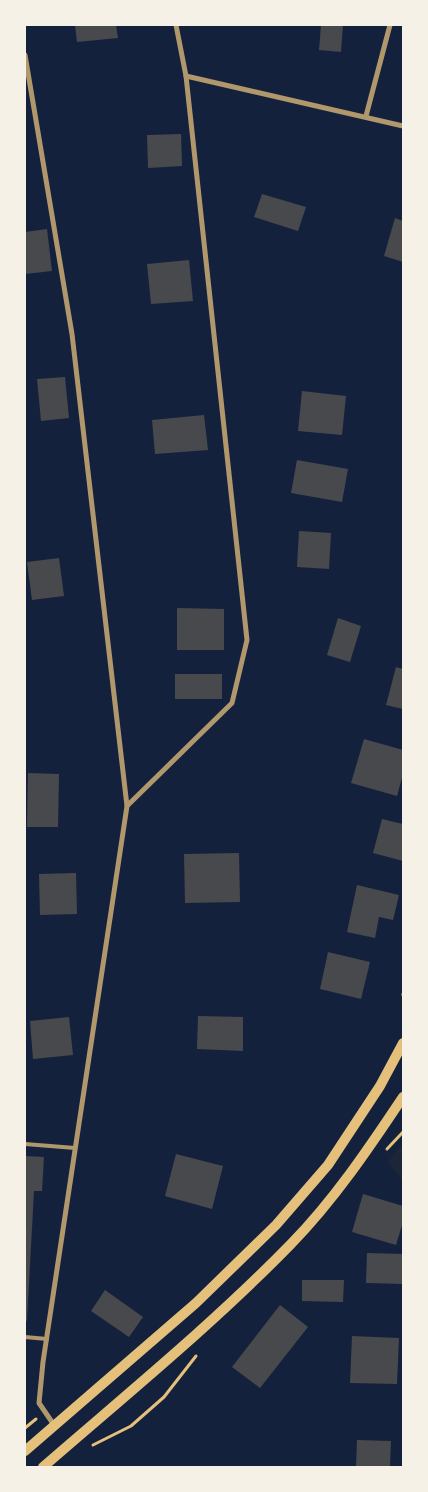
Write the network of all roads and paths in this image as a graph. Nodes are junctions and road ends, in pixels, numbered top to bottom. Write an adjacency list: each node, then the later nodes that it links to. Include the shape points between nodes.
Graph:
1 (176, 25): 4 (street)
2 (390, 25): 5 (street)
3 (25, 55): 7 (street, via 72,334)
4 (186, 76): 5 (street); 7 (street, via 247,640 232,703)
5 (366, 116): 6 (street)
6 (403, 126)
7 (127, 806): 11 (street)
8 (403, 1043): 14 (main road, via 380,1086 328,1165 276,1225 196,1303)
9 (403, 1097): 16 (main road, via 346,1178 292,1243 214,1320)
10 (25, 1144): 11 (lane)
11 (75, 1148): 13 (street)
12 (25, 1336): 13 (lane)
13 (47, 1339): 14 (street, via 40,1402)
14 (55, 1426): 15 (main road)
15 (25, 1451)
16 (43, 1467)

